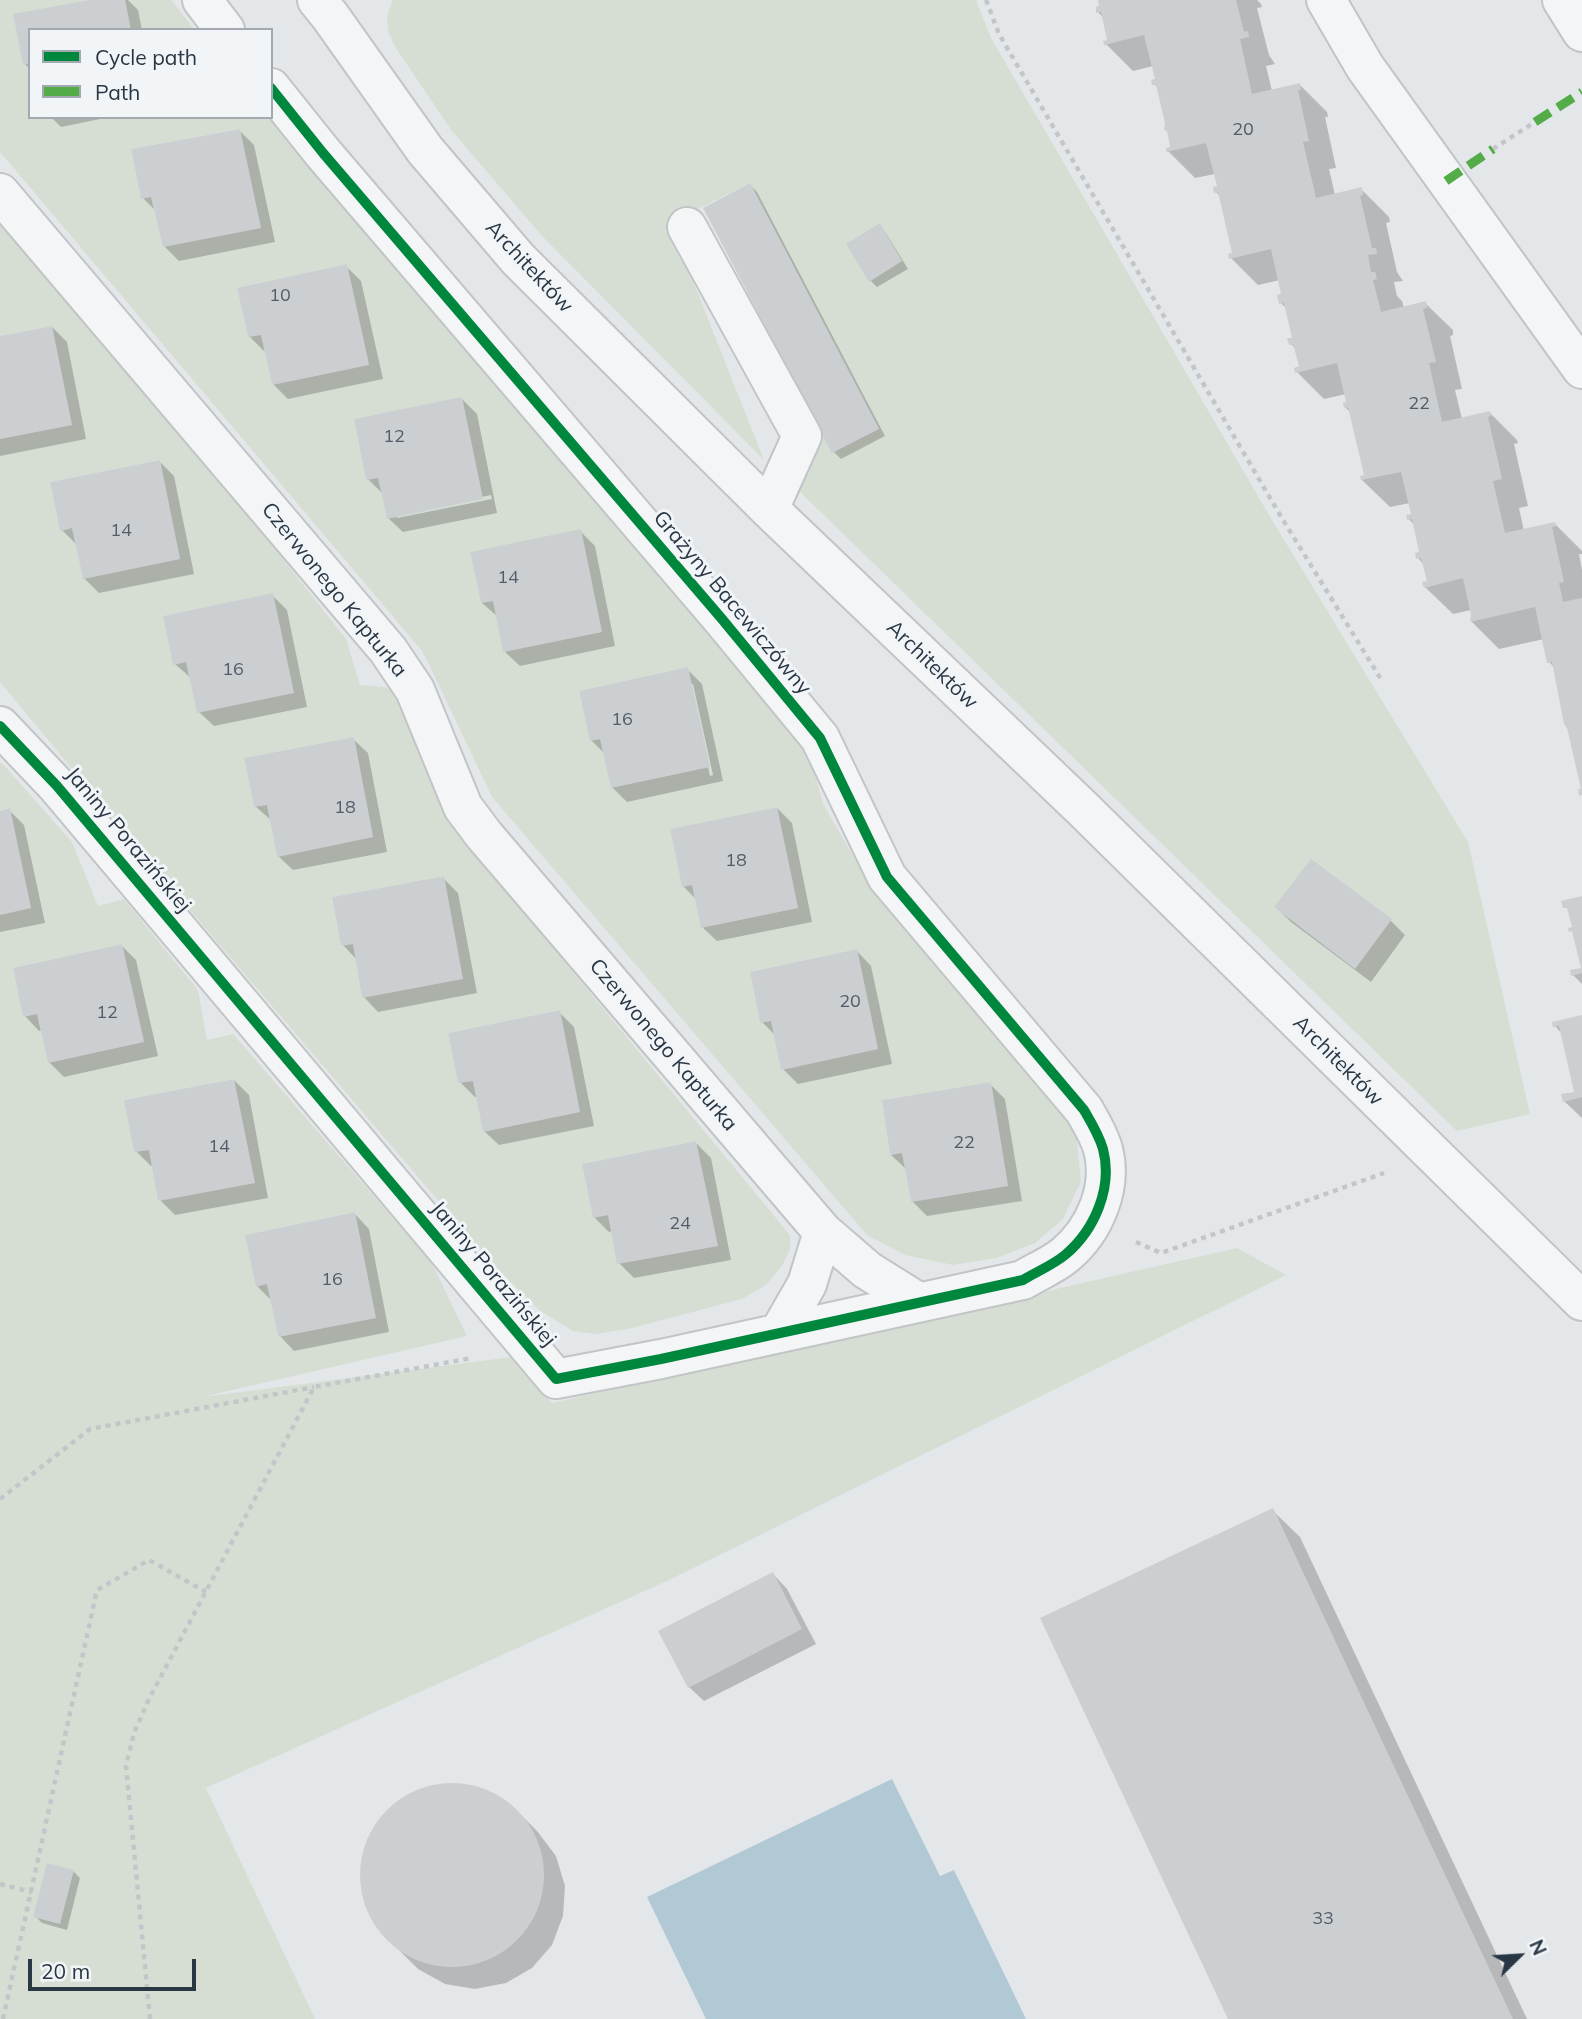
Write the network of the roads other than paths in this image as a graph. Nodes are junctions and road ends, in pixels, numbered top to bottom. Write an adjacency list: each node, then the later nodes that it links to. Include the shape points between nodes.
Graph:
1 (202, 0): 5 (street)
2 (1326, 0): 10 (street, via 1365,67)
3 (1562, 0): 6 (street)
4 (331, 5): 11 (street, Architektów, via 425,150 518,259)
5 (223, 28)
6 (1582, 33)
7 (273, 90): 13 (street, Grażyny Bacewiczówny, via 820,738 887,877 1084,1110 1103,1150)
8 (0, 193): 14 (street, Czerwonego Kapturka, via 388,650 415,691 463,807)
9 (687, 227): 11 (street, via 802,436)
10 (1582, 369)
11 (769, 509): 15 (street, Architektów, via 1082,808)
12 (0, 726): 17 (street, Janiny Porazińskiej, via 57,786 556,1379)
13 (1106, 1177): 16 (street, Janiny Porazińskiej, via 1093,1220 1063,1256 1023,1280)
14 (823, 1233): 16 (street, Czerwonego Kapturka, via 867,1270); 17 (street, via 807,1284)
15 (1582, 1301)
16 (919, 1302): 17 (street, Janiny Porazińskiej)
17 (779, 1333)

